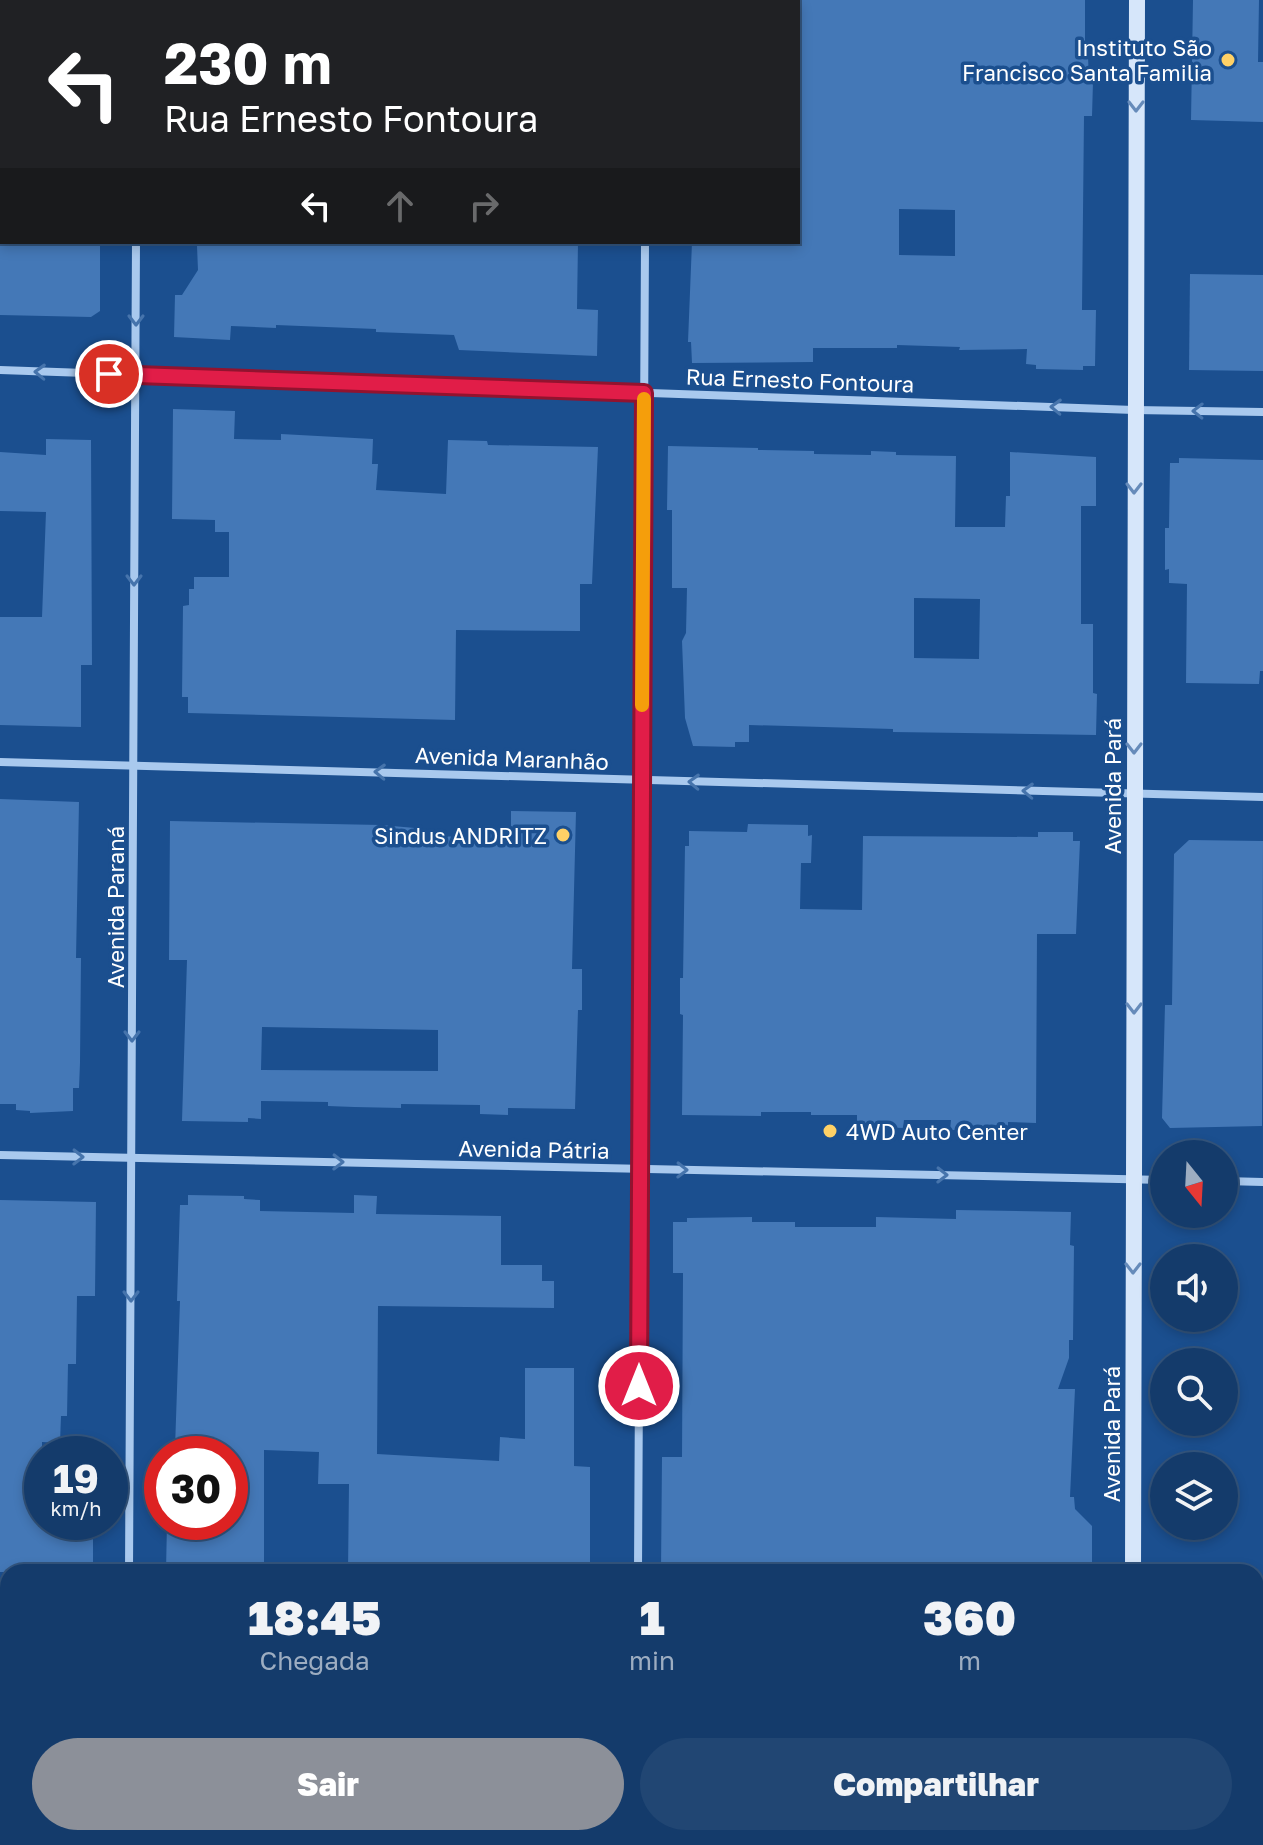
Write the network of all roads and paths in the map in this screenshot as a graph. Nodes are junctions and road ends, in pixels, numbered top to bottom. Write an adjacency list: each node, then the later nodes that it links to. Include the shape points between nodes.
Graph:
1 (1137, 0): 7 (street, Avenida Pará, one-way to 7)
2 (136, 244): 5 (street, Avenida Paraná, one-way to 5)
3 (645, 244): 6 (street)
4 (0, 370): 5 (street, Rua Ernesto Fontoura, one-way to 4)
5 (136, 375): 6 (street, Rua Ernesto Fontoura); 10 (street, Avenida Paraná, one-way to 10)
6 (644, 393): 7 (street, Rua Ernesto Fontoura, one-way to 6); 11 (street)
7 (1134, 410): 8 (street, Rua Ernesto Fontoura, one-way to 7); 12 (street, Avenida Pará, one-way to 12)
8 (1263, 412)
9 (0, 762): 10 (street, Avenida Maranhão)
10 (133, 764): 11 (street, Avenida Maranhão, one-way to 10); 15 (street, Avenida Paraná, one-way to 15)
11 (642, 780): 12 (street, Avenida Maranhão, one-way to 11); 16 (street)
12 (1134, 794): 13 (street, Avenida Maranhão); 17 (street, Avenida Pará, one-way to 17)
13 (1263, 797)
14 (0, 1155): 15 (street, Avenida Pátria, one-way to 15)
15 (131, 1158): 16 (street, Avenida Pátria, one-way to 16); 21 (street, Avenida Paraná, one-way to 21)
16 (640, 1169): 17 (street, Avenida Pátria, one-way to 17); 22 (street)
17 (1134, 1179): 18 (street, Avenida Pátria); 23 (street, Avenida Pará, one-way to 23)
18 (1150, 1180)
19 (1238, 1181): 20 (street)
20 (1263, 1182)
21 (129, 1564)
22 (638, 1564)
23 (1133, 1564)

